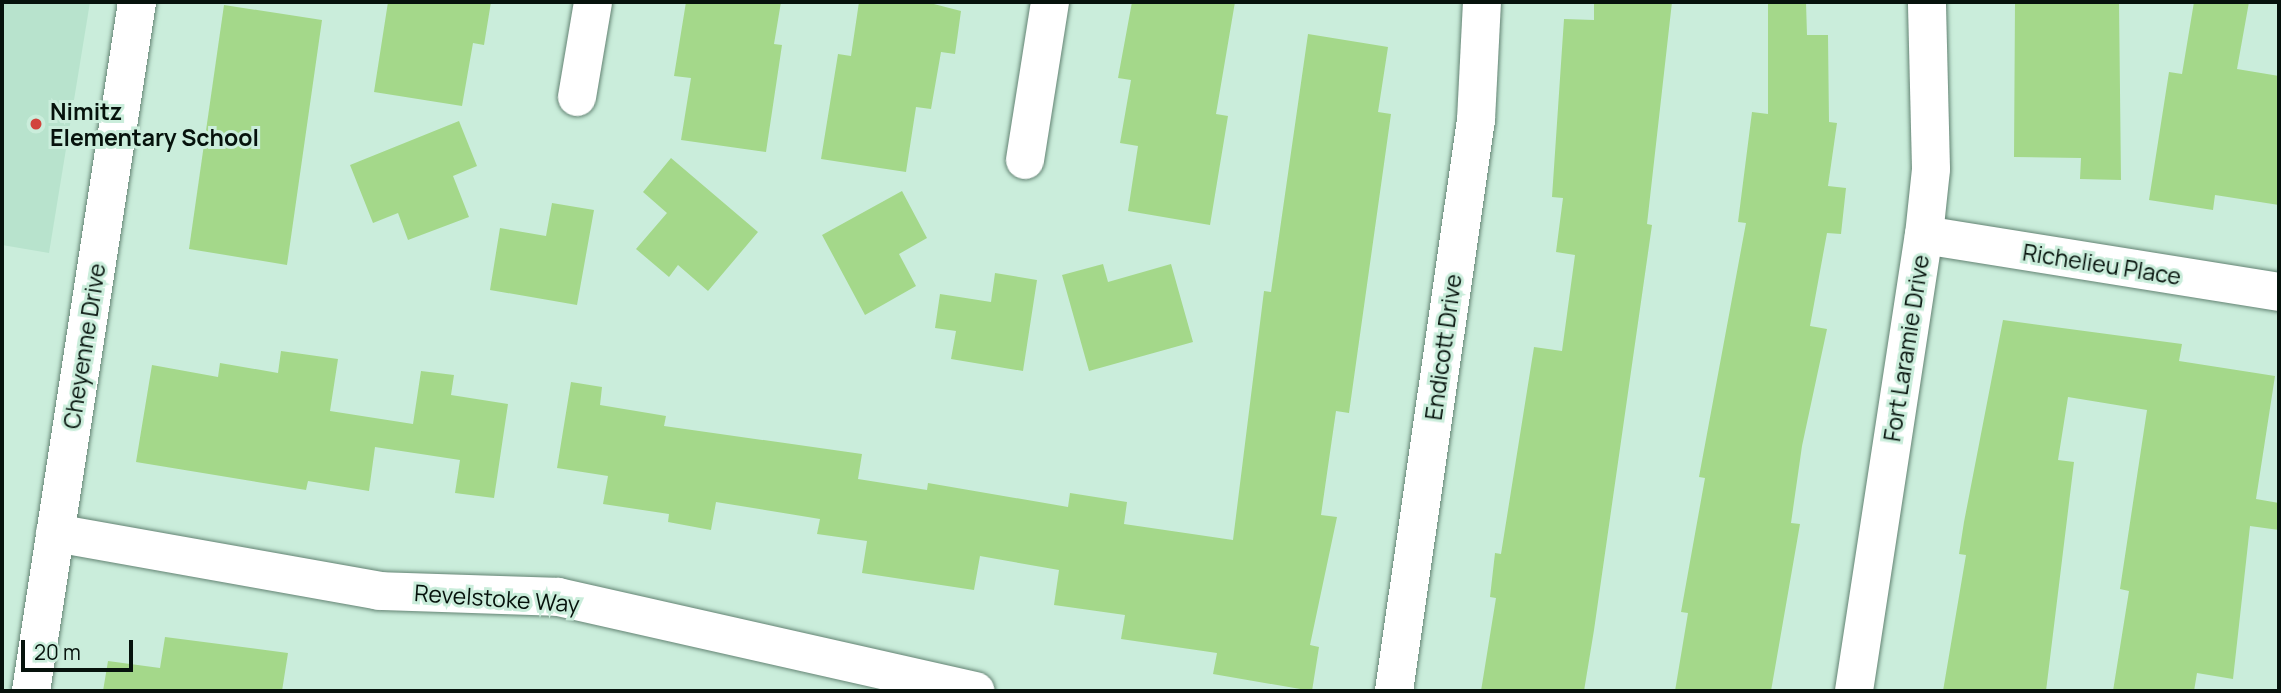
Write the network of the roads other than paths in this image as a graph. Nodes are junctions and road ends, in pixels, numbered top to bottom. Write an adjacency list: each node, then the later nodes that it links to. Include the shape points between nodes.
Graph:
1 (137, 2): 10 (street, Cheyenne Drive)
2 (593, 2): 6 (street)
3 (1050, 2): 7 (street)
4 (1482, 2): 13 (street, Endicott Drive, via 1476,120)
5 (1927, 2): 8 (street, Fort Laramie Drive, via 1931,169)
6 (577, 97)
7 (1024, 160)
8 (1924, 235): 9 (street, Richelieu Place); 14 (street, Fort Laramie Drive)
9 (2279, 292)
10 (55, 533): 11 (street, Cheyenne Drive); 12 (street, Revelstoke Way, via 379,591 558,597)
11 (30, 691)
12 (976, 691)
13 (1394, 691)
14 (1854, 691)

